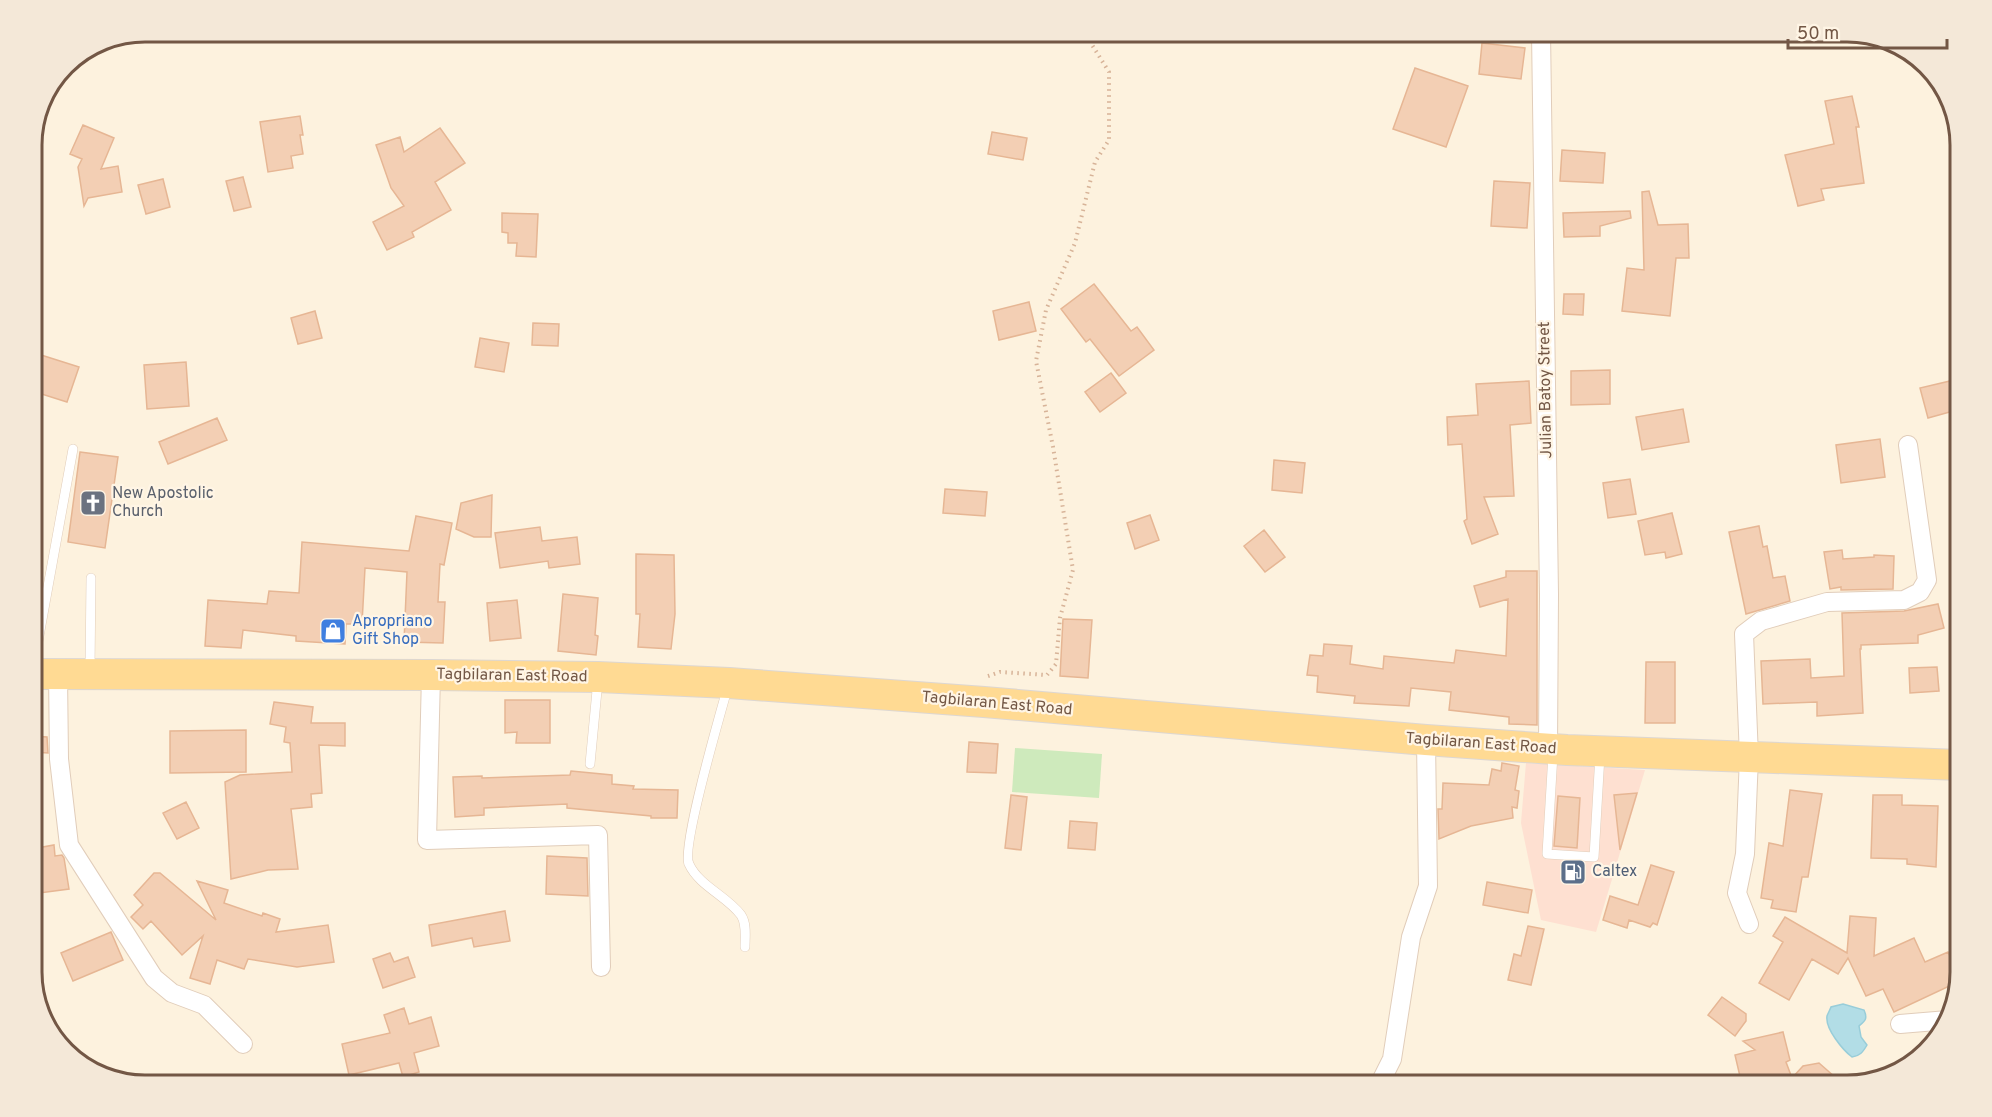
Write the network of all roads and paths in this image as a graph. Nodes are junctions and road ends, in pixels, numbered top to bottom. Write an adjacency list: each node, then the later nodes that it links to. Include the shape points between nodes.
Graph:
1 (1090, 42): 11 (path, via 1109,72 1108,140 1095,162 1075,243 1046,310 1036,361 1073,570 1060,618 1056,664 1047,675 1000,672 985,677)
2 (1541, 42): 13 (street, Julian Batoy Street)
3 (1908, 445): 15 (street, via 1927,580 1920,592 1904,600 1827,602 1761,621 1744,634)
4 (72, 449): 6 (lane)
5 (91, 578): 7 (lane)
6 (45, 674): 7 (main road, Tagbilaran East Road); 23 (street, via 69,845 154,978 172,993 204,1005)
7 (90, 675): 8 (main road, Tagbilaran East Road)
8 (431, 675): 9 (main road, Tagbilaran East Road); 20 (street, via 427,840 598,835)
9 (598, 677): 10 (main road, Tagbilaran East Road); 16 (lane)
10 (729, 684): 11 (main road, Tagbilaran East Road); 19 (lane, via 696,806 688,862 741,916)
11 (984, 702): 12 (main road, Tagbilaran East Road)
12 (1426, 740): 13 (main road, Tagbilaran East Road); 24 (street, via 1428,886 1411,937 1392,1059)
13 (1551, 748): 14 (main road, Tagbilaran East Road); 14 (lane, via 1547,854 1594,857)
14 (1600, 752): 15 (main road, Tagbilaran East Road)
15 (1749, 757): 17 (main road, Tagbilaran East Road); 18 (street, via 1745,854 1737,893)
16 (590, 764)
17 (1950, 765)
18 (1749, 924)
19 (745, 947)
20 (601, 968)
21 (1937, 1021): 22 (street)
22 (1900, 1024)
23 (243, 1044)
24 (1384, 1075)

